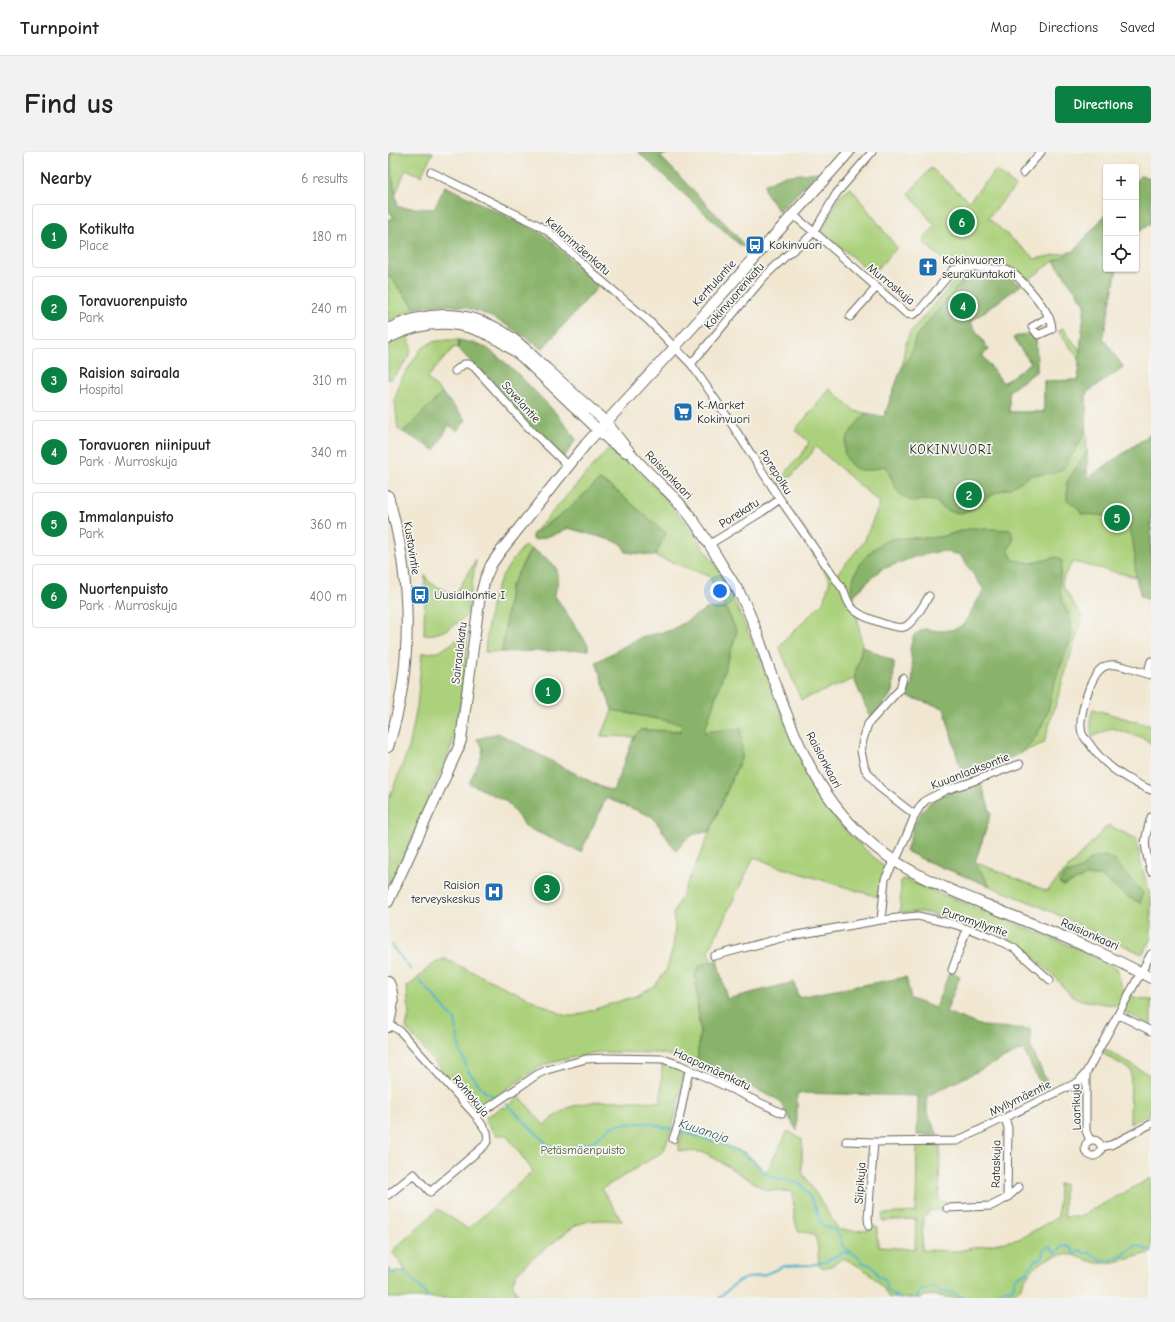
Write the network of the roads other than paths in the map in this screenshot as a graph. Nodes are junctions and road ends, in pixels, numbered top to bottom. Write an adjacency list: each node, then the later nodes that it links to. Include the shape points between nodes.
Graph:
1 (849, 152): 6 (main road, Kerttulantie)
2 (872, 152): 7 (street, Kokinvuorenkatu, via 836,194)
3 (1040, 152): 5 (street)
4 (431, 172): 13 (street, Kellarimäenkatu, via 549,232 648,320)
5 (1023, 173)
6 (793, 215): 7 (street, Murroskuja); 13 (main road, Kerttulantie)
7 (814, 232): 8 (street, Murroskuja); 14 (street, Kokinvuorenkatu, via 764,277)
8 (876, 288): 9 (street); 10 (street, Murroskuja, via 907,314 912,315 919,311 957,268 1007,270 1013,272 1028,288)
9 (850, 317)
10 (1049, 317)
11 (388, 329): 16 (main road, Raisionkaari, via 417,318 441,315 461,316 487,323 521,345)
12 (388, 338): 16 (main road, Raisionkaari, via 425,325 465,326 478,330 508,345)
13 (674, 347): 14 (street); 16 (main road, Kerttulantie)
14 (690, 364): 19 (street, Porepolku)
15 (455, 371): 17 (street, Savelantie, via 464,364 474,367 528,427)
16 (602, 426): 17 (main road, Sairaalakatu); 20 (main road, Raisionkaari, via 616,434 634,457 684,508)
17 (568, 466): 32 (main road, Sairaalakatu, via 500,552 485,579 475,622 461,740)
18 (388, 496): 25 (main road, Kustavintie, via 403,568 406,622 403,677)
19 (780, 499): 20 (street, Porekatu); 21 (street, Porepolku, via 844,591 848,604 857,612 896,628 904,628 911,623)
20 (710, 544): 30 (main road, Raisionkaari, via 741,596 791,725 817,780 851,825)
21 (929, 596)
22 (1151, 661): 23 (street)
23 (1149, 675): 27 (street, via 1110,664 1100,668 1085,697 1082,733 1095,753 1114,771)
24 (903, 678): 28 (street, via 900,689 868,724 861,751 865,769 880,788)
25 (388, 747)
26 (1020, 764): 28 (street, Kuuanlaaksontie, via 934,795 920,806)
27 (1151, 790)
28 (915, 815): 30 (street, Kuuanlaaksontie)
29 (1151, 817): 31 (street, via 1144,848)
30 (894, 862): 33 (street, via 885,879); 38 (main road, Raisionkaari, via 952,892 1089,947)
31 (1151, 871)
32 (388, 902)
33 (882, 920): 34 (street, Puromyllyntie, via 918,916); 36 (street, Puromyllyntie, via 785,937)
34 (968, 929): 37 (street); 40 (street, Puromyllyntie, via 1014,948)
35 (1151, 954): 38 (street, Myllymäentie)
36 (714, 956)
37 (952, 970)
38 (1141, 972): 39 (main road, Raisionkaari); 42 (street, Myllymäentie)
39 (1151, 978)
40 (1050, 980)
41 (388, 981): 43 (main road, via 393,994)
42 (1119, 1014): 44 (street); 46 (street, Myllymäentie)
43 (388, 1025): 48 (street, Rohtokuja, via 400,1031)
44 (1151, 1031)
45 (689, 1070): 47 (street, Haapamäenkatu); 48 (street, Haapamäenkatu, via 663,1059 586,1059 538,1074); 51 (street)
46 (1086, 1073): 49 (street, Myllymäentie, via 1078,1082); 52 (street, Laarikuja, via 1086,1131)
47 (782, 1114)
48 (476, 1116): 57 (street, Rohtokuja, via 487,1132 488,1140 484,1146 430,1192 414,1174)
49 (1005, 1118): 54 (street, Myllymäentie, via 957,1141); 58 (street, Rataskuja, via 1008,1128)
50 (1151, 1124): 55 (street, via 1112,1145)
51 (673, 1139)
52 (1090, 1140): 55 (street, via 1097,1140); 55 (street, via 1085,1146 1085,1151 1089,1155 1096,1156)
53 (846, 1141): 54 (street, Myllymäentie)
54 (874, 1142): 60 (street, Siipikuja)
55 (1101, 1147)
56 (1019, 1188): 58 (street)
57 (388, 1195)
58 (1007, 1198): 59 (street, Rataskuja, via 990,1206)
59 (947, 1208)
60 (869, 1226)

